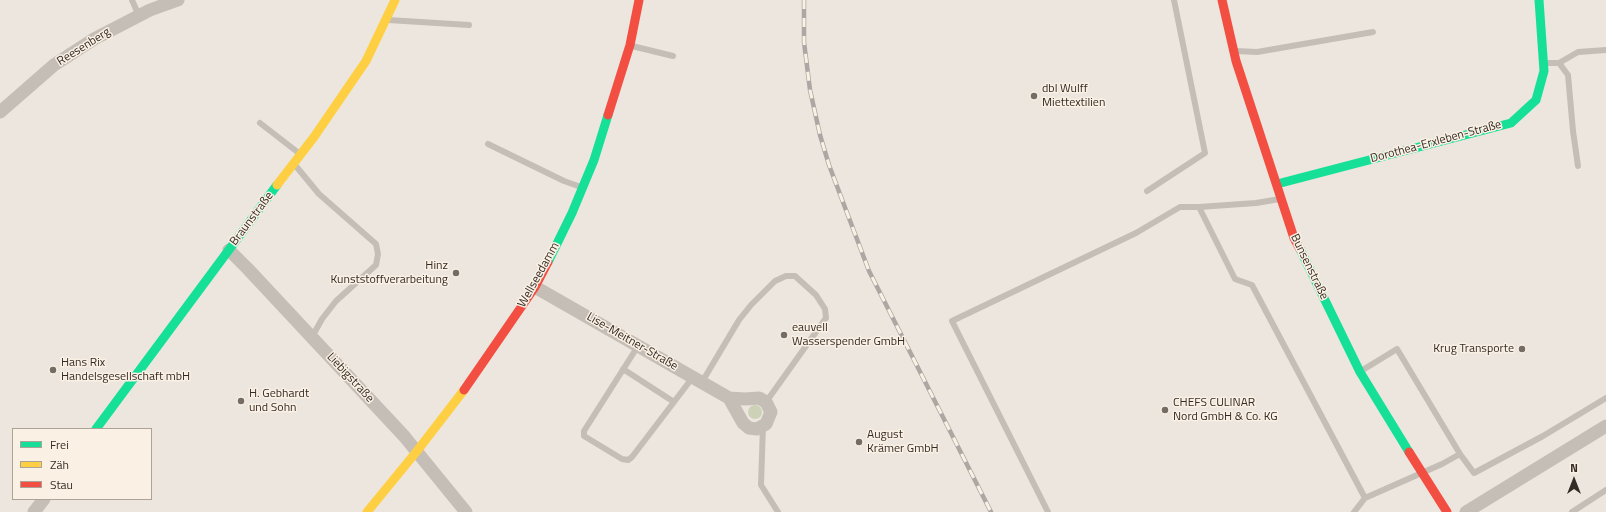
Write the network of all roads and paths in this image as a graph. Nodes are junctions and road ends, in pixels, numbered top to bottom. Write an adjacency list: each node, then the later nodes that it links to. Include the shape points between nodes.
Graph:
1 (132, 0): 8 (lane)
2 (178, 0): 8 (street, Reesenberg)
3 (395, 0): 9 (street, Braunstraße)
4 (639, 0): 12 (street, Wellseedamm)
5 (1174, 0): 26 (lane, via 1205,154)
6 (1222, 0): 14 (street, Bunsenstraße)
7 (1539, 0): 16 (street, Dorothea-Erxleben-Straße)
8 (139, 16): 18 (street, Reesenberg, via 94,39 54,65)
9 (386, 20): 10 (lane); 21 (street, Braunstraße, via 366,60)
10 (469, 25)
11 (1373, 32): 14 (lane, via 1257,52)
12 (630, 45): 15 (lane); 25 (street, Wellseedamm)
13 (1606, 50): 17 (lane, via 1578,52)
14 (1234, 51): 24 (street, Bunsenstraße)
15 (673, 56)
16 (1544, 63): 17 (lane); 24 (street, Dorothea-Erxleben-Straße, via 1536,100 1511,123)
17 (1559, 63): 23 (lane, via 1568,75 1572,131)
18 (0, 112)
19 (260, 123): 21 (lane)
20 (488, 144): 25 (lane, via 564,181)
21 (301, 154): 22 (street, Braunstraße)
22 (294, 164): 29 (street, Braunstraße); 31 (lane, via 319,194 376,244 378,254 376,265 336,301)
23 (1578, 166)
24 (1276, 184): 27 (street, Bunsenstraße)
25 (583, 187): 30 (street, Wellseedamm)
26 (1147, 191)
27 (1281, 199): 28 (lane); 34 (street, Bunsenstraße, via 1294,238)
28 (1199, 207): 47 (lane, via 1235,279 1252,285); 53 (lane, via 1180,207 1136,233 952,321)
29 (229, 250): 31 (street, Liebigstraße); 42 (street, Braunstraße)
30 (535, 287): 32 (street, Lise-Meitner-Straße); 43 (street, Wellseedamm, via 477,373)
31 (312, 337): 43 (street, Liebigstraße)
32 (638, 346): 33 (lane); 35 (street, Lise-Meitner-Straße)
33 (623, 369): 38 (lane); 38 (lane, via 584,430 584,436 628,460)
34 (1360, 372): 44 (lane, via 1397,349); 45 (street, Bunsenstraße)
35 (698, 380): 36 (street, Lise-Meitner-Straße); 38 (lane); 39 (lane, via 751,305 775,281 786,276 795,276 816,295 825,309 826,318)
36 (729, 398): 39 (street, Lise-Meitner-Straße, via 759,398); 40 (street, via 743,423 749,428 757,429)
37 (1606, 398): 44 (lane, via 1474,473)
38 (674, 402)
39 (766, 402): 40 (street, via 771,412)
40 (763, 426): 52 (lane, via 761,485)
41 (1606, 426): 56 (street)
42 (97, 428)
43 (417, 451): 50 (street, Wellseedamm); 51 (street, Liebigstraße)
44 (1460, 454): 45 (lane)
45 (1421, 473): 47 (lane); 55 (street, Bunsenstraße)
46 (1606, 490): 57 (lane)
47 (1365, 498): 54 (lane)
48 (43, 500): 49 (street)
49 (34, 512)
50 (367, 512)
51 (466, 512)
52 (778, 512)
53 (1048, 512)
54 (1354, 512)
55 (1447, 512)
56 (1466, 512)
57 (1572, 512)

